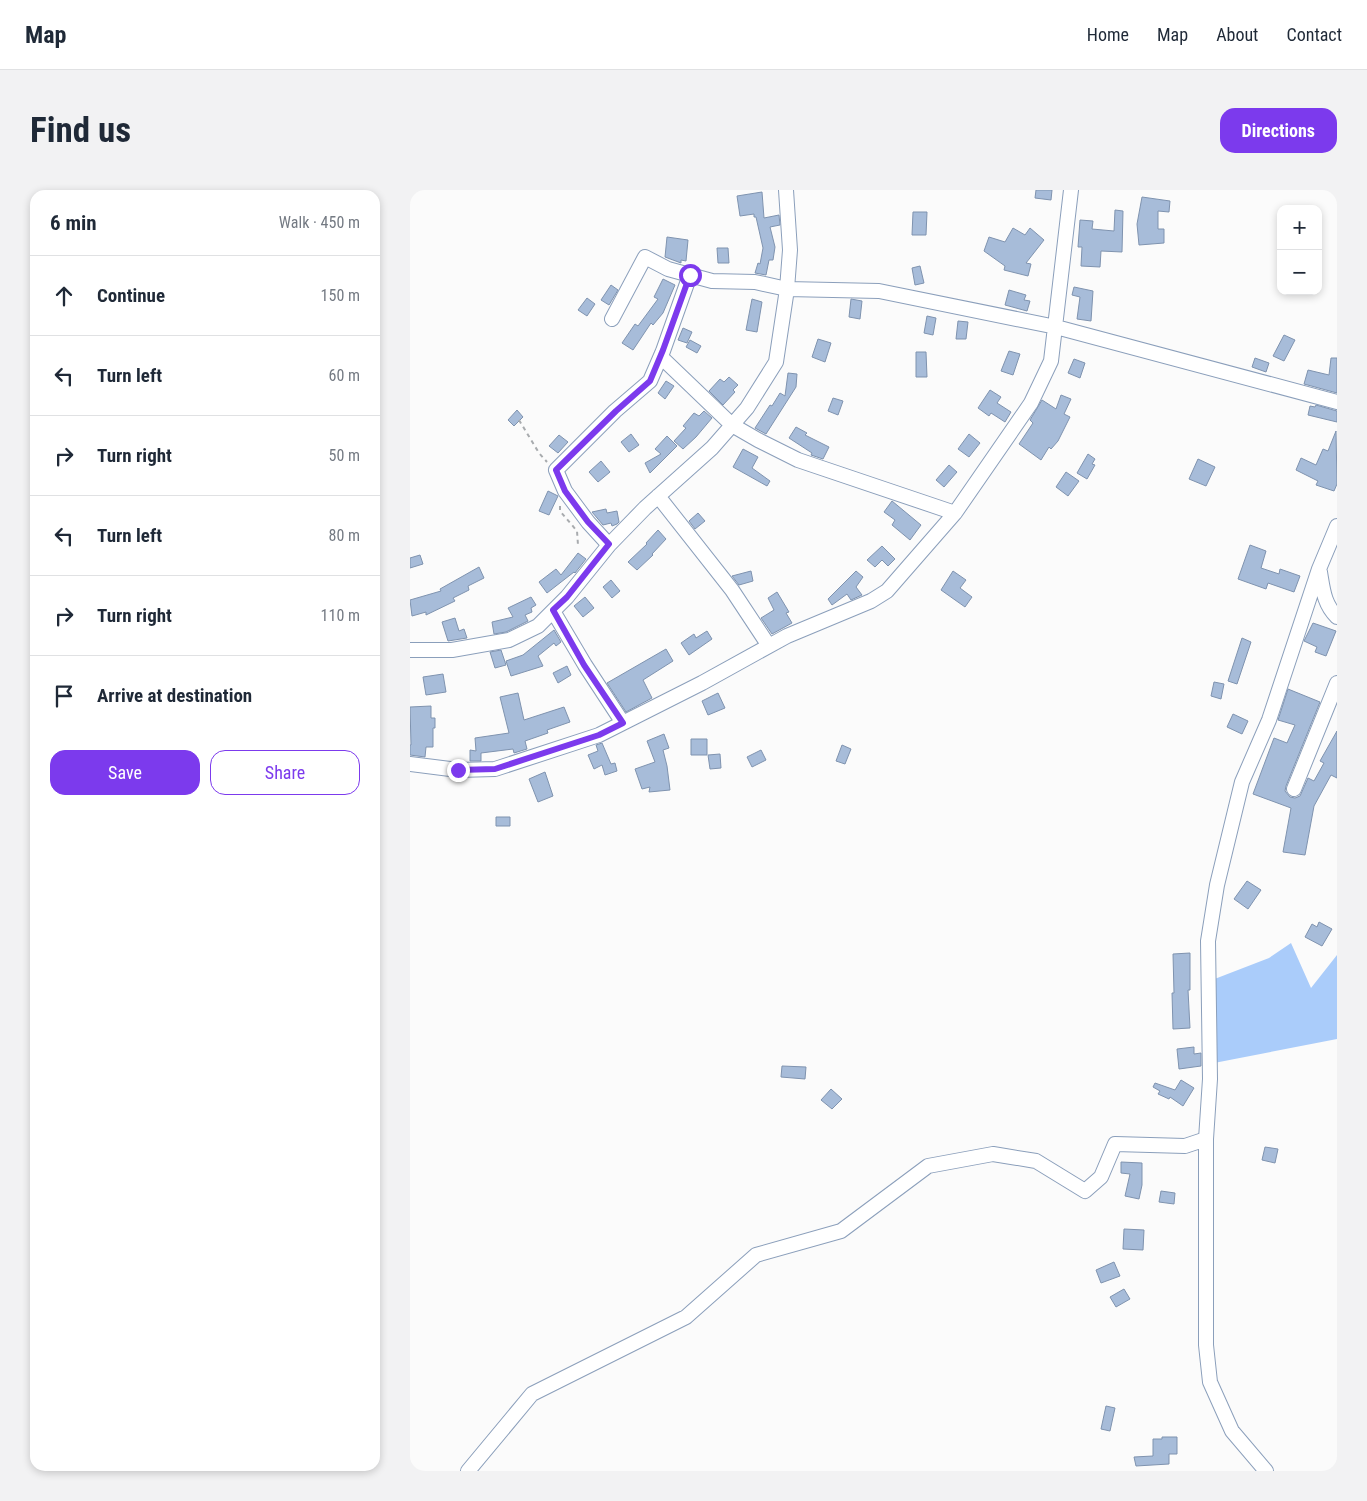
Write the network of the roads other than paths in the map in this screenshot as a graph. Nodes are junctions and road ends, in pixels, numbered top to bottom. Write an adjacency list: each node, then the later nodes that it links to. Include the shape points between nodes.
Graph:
1 (786, 190): 4 (street, via 790,250)
2 (1071, 190): 6 (street)
3 (690, 275): 4 (street, via 712,281 755,282); 5 (street, via 644,257); 7 (street)
4 (787, 289): 6 (street, via 879,290); 9 (street, via 776,362 747,408)
5 (612, 319)
6 (1056, 326): 8 (street); 11 (street, via 1051,361 1031,403)
7 (661, 357): 9 (street); 13 (street, via 650,381 556,470 565,491)
8 (1337, 402)
9 (732, 425): 10 (street, via 712,448); 11 (street, via 798,460)
10 (658, 496): 13 (street); 17 (street, via 732,590)
11 (955, 513): 17 (street, via 887,591)
12 (1337, 526): 14 (street)
13 (609, 544): 15 (street)
14 (1319, 569): 16 (street, via 1324,598); 23 (street, via 1269,720 1242,782 1217,885 1208,941 1210,1079)
15 (553, 610): 18 (street, via 538,626 509,640 452,650); 20 (street, via 584,665)
16 (1337, 618)
17 (769, 646): 20 (street)
18 (410, 650)
19 (1337, 683): 22 (street)
20 (623, 723): 21 (street, via 599,735 495,769 458,770)
21 (410, 764)
22 (1294, 788)
23 (1206, 1139): 24 (street, via 1185,1146 1114,1144 1101,1178 1085,1191 1036,1161 993,1154 928,1166 840,1231 756,1255 686,1317 532,1394); 25 (street, via 1206,1316 1210,1382 1232,1431)
24 (468, 1471)
25 (1266, 1471)

